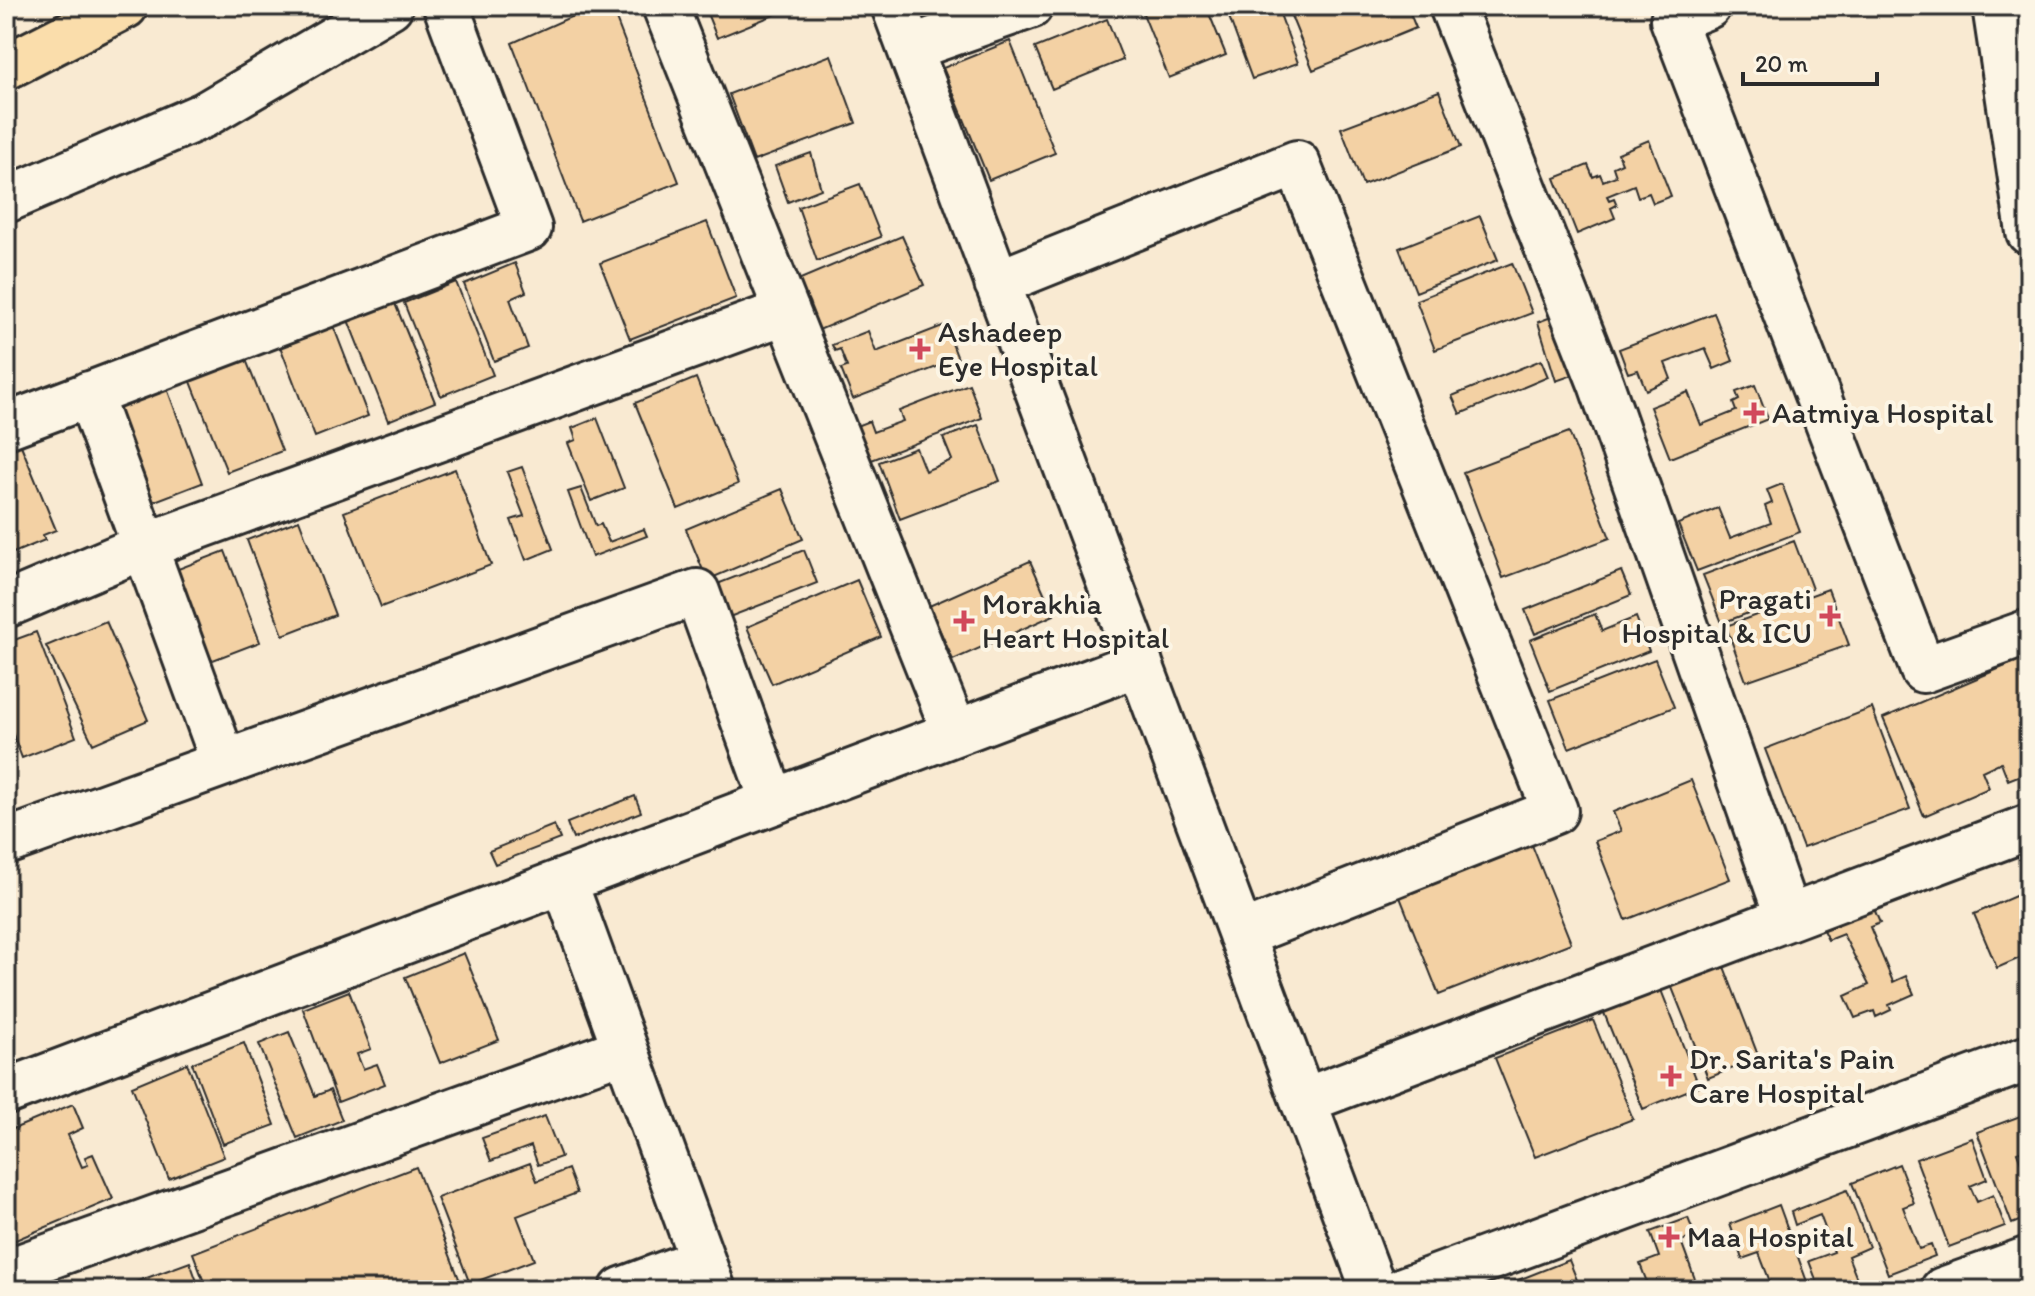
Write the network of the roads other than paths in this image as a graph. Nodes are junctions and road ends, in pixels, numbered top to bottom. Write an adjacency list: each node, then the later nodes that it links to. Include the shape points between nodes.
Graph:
1 (125, 6): 11 (main road)
2 (390, 6): 12 (street, via 204,115)
3 (446, 6): 16 (street, via 529,228)
4 (665, 6): 15 (street)
5 (894, 6): 10 (street)
6 (1030, 6): 10 (street)
7 (1452, 6): 28 (street, via 1601,384)
8 (1708, 6): 20 (street, via 1673,20 1923,670)
9 (1995, 6): 13 (street)
10 (910, 48): 14 (street)
11 (6, 67)
12 (6, 200)
13 (2029, 232)
14 (997, 283): 21 (street); 29 (street, via 1297,163 1555,811)
15 (787, 311): 18 (street); 22 (street)
16 (89, 394): 17 (street); 18 (street)
17 (6, 426)
18 (145, 546): 19 (street); 23 (street)
19 (6, 605)
20 (2029, 632)
21 (1140, 663): 22 (street); 29 (street)
22 (955, 733): 24 (street)
23 (224, 763): 24 (street, via 697,592); 26 (street)
24 (773, 802): 27 (street)
25 (2029, 827): 28 (street)
26 (6, 842)
27 (564, 881): 30 (street); 32 (street)
28 (1788, 918): 33 (street)
29 (1241, 935): 33 (street)
30 (625, 1049): 35 (street); 36 (street)
31 (2029, 1058): 39 (street)
32 (6, 1092)
33 (1303, 1101): 38 (street)
34 (2029, 1259): 40 (street)
35 (707, 1275): 37 (street)
36 (21, 1276)
37 (622, 1290)
38 (1374, 1290)
39 (1403, 1290)
40 (1943, 1290)

